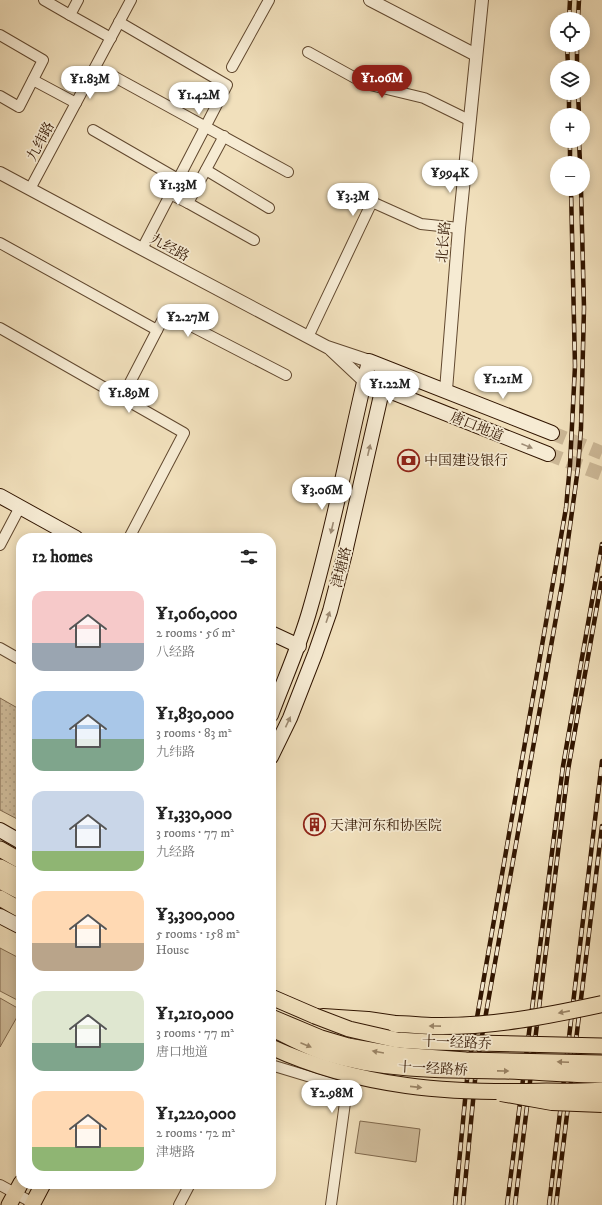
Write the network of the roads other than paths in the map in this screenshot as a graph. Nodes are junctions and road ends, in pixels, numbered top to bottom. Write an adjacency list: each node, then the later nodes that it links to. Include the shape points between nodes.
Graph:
1 (44, 0): 7 (street)
2 (78, 0): 7 (street)
3 (131, 0): 8 (street, 九纬路)
4 (269, 0): 13 (street)
5 (370, 0): 12 (street)
6 (482, 0): 12 (street, 北长路)
7 (70, 15): 10 (street)
8 (119, 22): 10 (street, 九纬路); 19 (street, via 228,85)
9 (0, 35): 15 (street, via 43,60)
10 (111, 38): 17 (street, 九纬路)
11 (308, 52): 18 (street, via 366,84 424,98)
12 (476, 55): 18 (street, 北长路)
13 (232, 67)
14 (113, 76): 19 (street)
15 (33, 80): 16 (street, via 19,107); 17 (street)
16 (0, 96)
17 (76, 104): 26 (street, 九纬路)
18 (469, 120): 30 (street, 北长路)
19 (206, 126): 21 (street); 25 (street)
20 (93, 130): 25 (street)
21 (224, 136): 22 (street); 23 (street)
22 (206, 170): 28 (street); 29 (street)
23 (288, 172)
24 (0, 173): 26 (street, 九经路)
25 (178, 179): 27 (street)
26 (30, 189): 33 (street, 九经路)
27 (170, 194): 28 (street); 33 (street)
28 (188, 204): 31 (street)
29 (269, 208)
30 (459, 228): 36 (street, via 421,224 372,202); 43 (street, 北长路)
31 (254, 240)
32 (0, 243): 35 (street)
33 (142, 249): 36 (street, 九经路)
34 (0, 328): 44 (street)
35 (157, 330): 40 (street, via 166,314); 44 (street)
36 (308, 337): 37 (street, 九经路)
37 (327, 347): 38 (street, 唐口地道); 41 (street, 唐口地道)
38 (369, 361): 39 (main road, 唐口地道); 41 (main road, 津塘路)
39 (387, 369): 42 (main road, 津塘路); 43 (main road, 唐口地道)
40 (286, 375)
41 (364, 381): 42 (main road, 唐口地道); 53 (main road, 津塘路, one-way to 53, via 326,551)
42 (383, 388): 46 (main road, 唐口地道, one-way to 46); 55 (main road, 津塘路, one-way to 42, via 330,611 344,557)
43 (446, 390): 45 (main road, 唐口地道)
44 (122, 398): 50 (street, via 184,433)
45 (552, 433)
46 (548, 454)
47 (0, 496): 48 (main road)
48 (20, 507): 49 (main road); 51 (street)
49 (67, 533)
50 (132, 533)
51 (0, 545)
52 (276, 635): 53 (main road)
53 (298, 646): 55 (street); 57 (main road, 津塘路)
54 (0, 648): 56 (street)
55 (315, 654): 58 (main road, 津塘路, one-way to 55)
56 (16, 657)
57 (276, 702)
58 (276, 747)
59 (0, 830): 60 (main road)
60 (16, 839)
61 (0, 849): 62 (main road)
62 (16, 858)
63 (0, 867): 64 (main road)
64 (16, 875)
65 (0, 881): 66 (main road)
66 (16, 889)
67 (0, 898): 68 (main road)
68 (16, 907)
69 (0, 916): 70 (main road)
70 (16, 924)
71 (276, 999): 73 (main road, 十一经路乔)
72 (602, 1004): 73 (highway, one-way to 73, bridge, via 522,1019 436,1026)
73 (315, 1016): 76 (main road, 十一经路乔, bridge, via 349,1029 398,1040)
74 (276, 1019): 78 (main road, 十一经路桥, one-way to 74, bridge, via 466,1060 398,1055 321,1038)
75 (276, 1030): 80 (main road, 十一经路桥, one-way to 80, bridge, via 327,1053 394,1066)
76 (602, 1046)
77 (276, 1049): 82 (main road, 十一经路桥, one-way to 82, bridge, via 363,1079 400,1086)
78 (602, 1063)
79 (276, 1067): 90 (street, via 347,1088)
80 (602, 1075)
81 (602, 1090): 82 (main road, 十一经路桥, bridge)
82 (501, 1093): 83 (highway, bridge, via 552,1102)
83 (602, 1104)
84 (0, 1186): 87 (street)
85 (40, 1189): 88 (main road)
86 (187, 1189): 89 (street)
87 (15, 1194): 88 (street)
88 (32, 1204)
89 (179, 1205)
90 (331, 1205)

